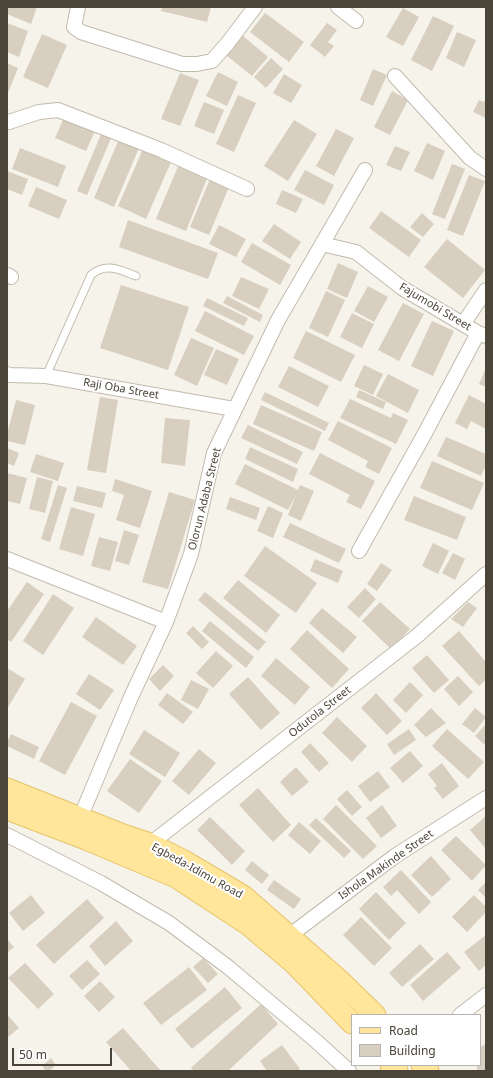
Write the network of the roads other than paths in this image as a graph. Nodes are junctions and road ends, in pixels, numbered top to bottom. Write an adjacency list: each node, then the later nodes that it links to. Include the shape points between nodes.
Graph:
1 (78, 7): 2 (street, via 74,27 81,32 182,64 197,64 212,61)
2 (255, 7)
3 (338, 7): 4 (street)
4 (356, 21)
5 (395, 76): 7 (street, via 470,158)
6 (7, 121): 9 (street, via 39,112 58,110 161,150)
7 (486, 169)
8 (364, 170): 10 (street, Olorun Adaba Street)
9 (247, 189)
10 (322, 244): 13 (street, Fajumobi Street, via 356,252 402,288); 17 (street, Olorun Adaba Street, via 278,320)
11 (136, 276): 15 (lane, via 113,268 98,269 91,275)
12 (486, 290): 13 (street)
13 (463, 324): 14 (street, Fajumobi Street)
14 (482, 335): 18 (street)
15 (46, 376): 16 (street, Raji Oba Street); 17 (street, Raji Oba Street)
16 (8, 377)
17 (234, 409): 21 (street, Olorun Adaba Street, via 214,453 191,554)
18 (359, 551)
19 (7, 559): 21 (street)
20 (486, 574): 27 (street, Odutola Street, via 418,636)
21 (166, 622): 25 (street, Olorun Adaba Street)
22 (7, 789): 25 (main road, Egbeda-Idimu Road)
23 (486, 798): 28 (street, Ishola Makinde Street, via 395,856)
24 (7, 809): 32 (main road, Egbeda-Idimu Road, via 176,877 248,925 294,963)
25 (80, 818): 27 (main road, Egbeda-Idimu Road)
26 (7, 835): 33 (street, via 101,883 169,922 228,967)
27 (150, 844): 28 (main road, Egbeda-Idimu Road, via 243,896)
28 (289, 936): 30 (main road, Egbeda-Idimu Road)
29 (486, 995): 31 (street)
30 (374, 1014)
31 (461, 1014)
32 (351, 1022)
33 (349, 1071)

